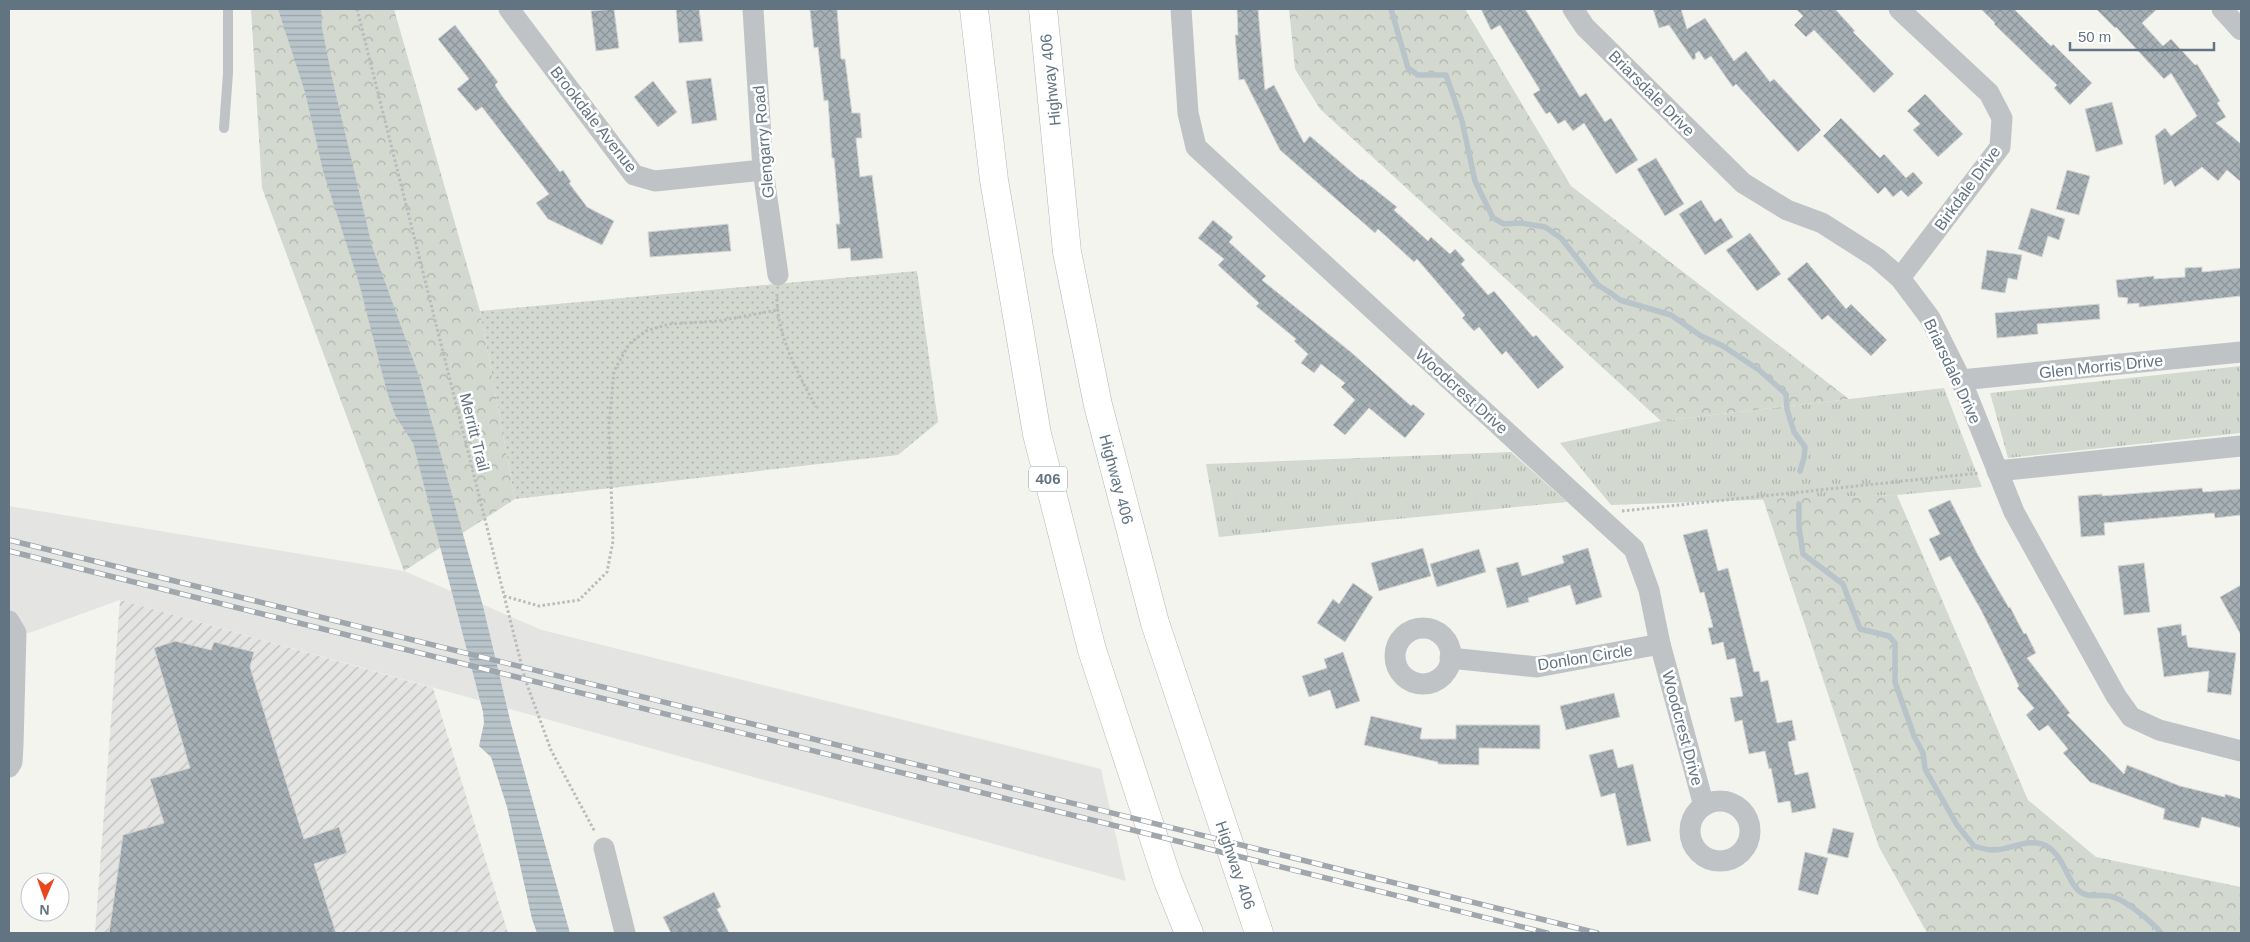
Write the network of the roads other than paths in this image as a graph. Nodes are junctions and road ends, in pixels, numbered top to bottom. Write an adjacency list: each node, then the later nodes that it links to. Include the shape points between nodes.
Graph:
1 (228, 9): 11 (lane)
2 (509, 9): 12 (street, Brookdale Avenue, via 634,175 655,181)
3 (753, 9): 12 (street, Glengarry Road)
4 (974, 9): 27 (highway, 406, via 994,180 1037,434 1092,650 1168,881)
5 (1043, 9): 28 (highway, Highway 406, via 1067,252 1098,405 1155,623)
6 (1181, 9): 20 (street, Woodcrest Drive, via 1188,114 1196,147 1634,549 1649,590)
7 (1574, 9): 14 (street, Briarsdale Drive, via 1586,27 1743,183 1787,210 1822,223 1877,258)
8 (1899, 9): 14 (street, Birkdale Drive, via 1989,94 2002,118 2000,147)
9 (2222, 9): 10 (street)
10 (2241, 30)
11 (224, 128)
12 (763, 170): 13 (street, Glengarry Road)
13 (778, 274)
14 (1900, 278): 16 (street, Briarsdale Drive, via 1930,318)
15 (2241, 352): 16 (street, Glen Morris Drive)
16 (1961, 380): 18 (street, Briarsdale Drive)
17 (2241, 446): 18 (street)
18 (1997, 471): 22 (street, Briarsdale Drive, via 2014,512 2116,696 2131,717 2159,730)
19 (9, 621): 23 (street, via 16,633 13,745)
20 (1660, 644): 21 (street, Donlon Circle, via 1537,667); 24 (street, Woodcrest Drive)
21 (1450, 658)
22 (2241, 751)
23 (9, 767)
24 (1704, 806)
25 (604, 848): 26 (street)
26 (625, 933)
27 (1189, 933)
28 (1259, 933)

